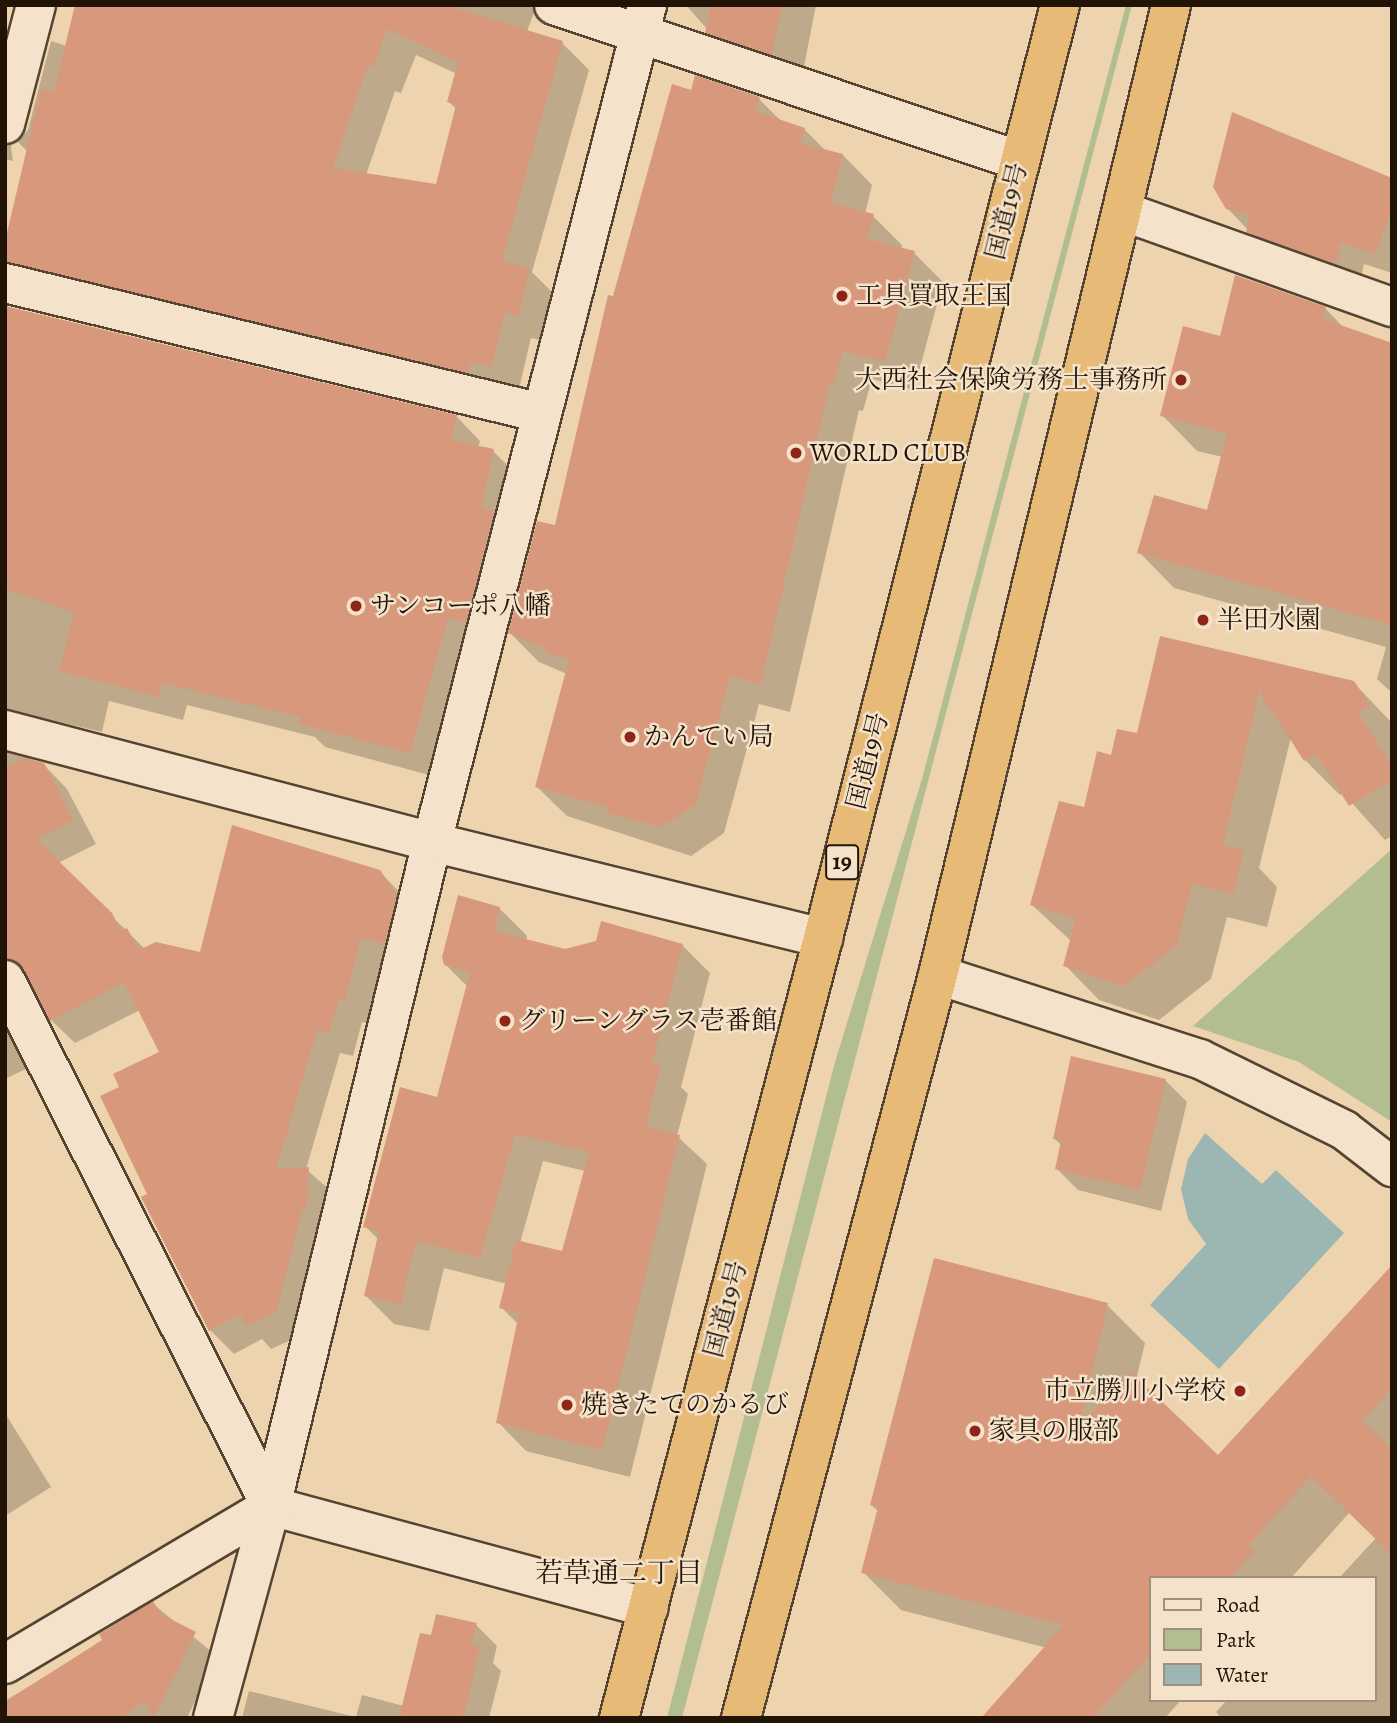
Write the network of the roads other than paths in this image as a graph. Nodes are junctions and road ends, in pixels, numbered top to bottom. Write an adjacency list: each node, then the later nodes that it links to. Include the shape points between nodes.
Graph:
1 (36, 5): 6 (street)
2 (554, 5): 5 (street)
3 (1060, 5): 7 (highway, 国道19号 / 19)
4 (1171, 5): 8 (highway)
5 (643, 21): 7 (street); 11 (street)
6 (5, 124)
7 (1019, 161): 14 (highway, 国道19号 / 19)
8 (1122, 211): 10 (street); 15 (highway)
9 (5, 282): 11 (street)
10 (1392, 307)
11 (541, 413): 13 (street)
12 (5, 730): 13 (street)
13 (432, 842): 14 (street); 18 (street)
14 (823, 938): 19 (highway, 国道19号 / 19)
15 (938, 975): 17 (street, via 1200,1059 1344,1130); 23 (highway)
16 (5, 980): 18 (street)
17 (1392, 1167)
18 (271, 1506): 19 (street); 20 (street); 21 (street)
19 (648, 1608): 22 (highway, 国道19号 / 19)
20 (5, 1664)
21 (213, 1718)
22 (619, 1718)
23 (741, 1718)

